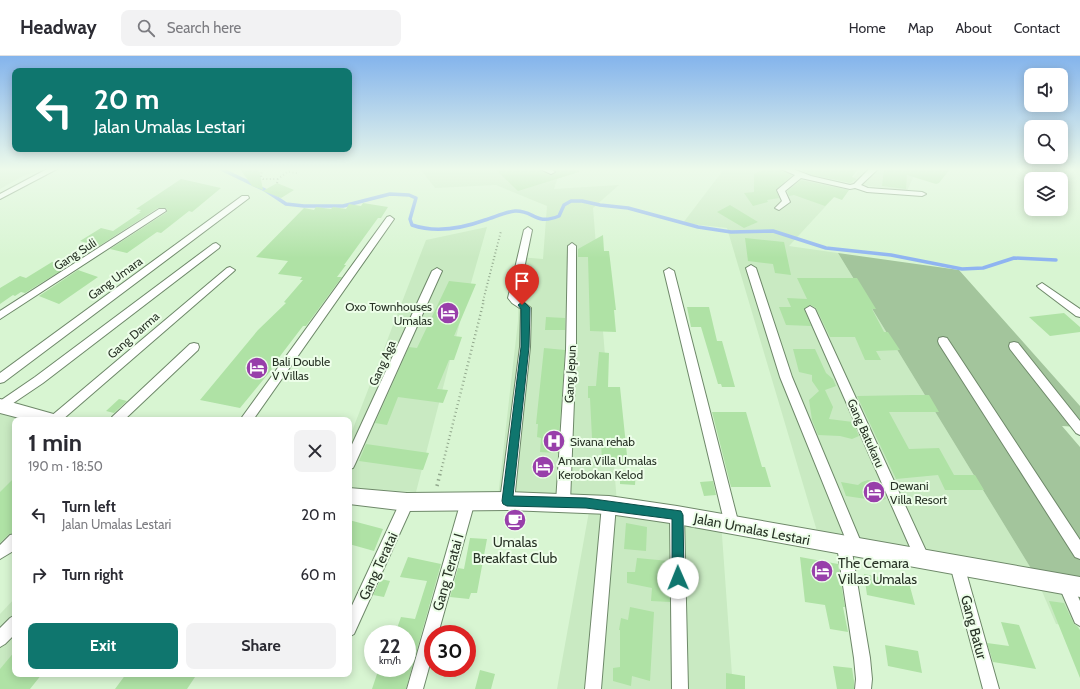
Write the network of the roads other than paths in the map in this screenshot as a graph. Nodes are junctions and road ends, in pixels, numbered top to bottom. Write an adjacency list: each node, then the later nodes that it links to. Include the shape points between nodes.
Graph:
1 (245, 198): 20 (street, Gang Umara)
2 (786, 199): 3 (street, via 786,202)
3 (779, 208)
4 (162, 210): 16 (street, Gang Suli)
5 (390, 219): 25 (street)
6 (528, 230): 29 (street, via 513,298 526,308 525,347)
7 (216, 246): 21 (street, via 39,380)
8 (572, 246): 32 (street, Gang Jepun, via 571,350)
9 (751, 268): 37 (street, via 786,377)
10 (230, 270): 23 (street, Gang Darma)
11 (437, 271): 27 (street, Gang Aga)
12 (669, 271): 35 (street)
13 (1042, 286): 15 (street)
14 (810, 309): 40 (street, Gang Batukaru)
15 (1080, 314)
16 (0, 316)
17 (943, 341): 39 (street)
18 (194, 346): 24 (street)
19 (1014, 346): 26 (street)
20 (0, 379)
21 (0, 406): 22 (street)
22 (42, 417)
23 (57, 417)
24 (119, 417)
25 (248, 417)
26 (1080, 430)
27 (352, 457)
28 (352, 496): 30 (street, Jalan Umalas Lestari)
29 (507, 501): 31 (street, Jalan Umalas Lestari); 32 (street, Jalan Umalas Lestari)
30 (407, 502): 31 (street, Jalan Umalas Lestari); 44 (street, Gang Teratai)
31 (468, 502): 47 (street, Gang Teratai I)
32 (563, 502): 33 (street, Jalan Umalas Lestari)
33 (609, 505): 34 (street, Jalan Umalas Lestari); 48 (street)
34 (677, 515): 35 (street, Jalan Umalas Lestari); 49 (street)
35 (732, 525): 37 (street, Jalan Umalas Lestari)
36 (12, 544): 38 (street)
37 (850, 547): 40 (street, Jalan Umalas Lestari); 50 (street)
38 (0, 552)
39 (1080, 552)
40 (922, 558): 41 (street, Jalan Umalas Lestari)
41 (957, 565): 42 (street, Jalan Umalas Lestari); 51 (street, Gang Batur)
42 (1072, 586): 43 (street)
43 (1080, 618)
44 (352, 622)
45 (12, 626): 46 (street)
46 (0, 640)
47 (415, 689)
48 (593, 689)
49 (680, 689)
50 (863, 689)
51 (991, 689)

